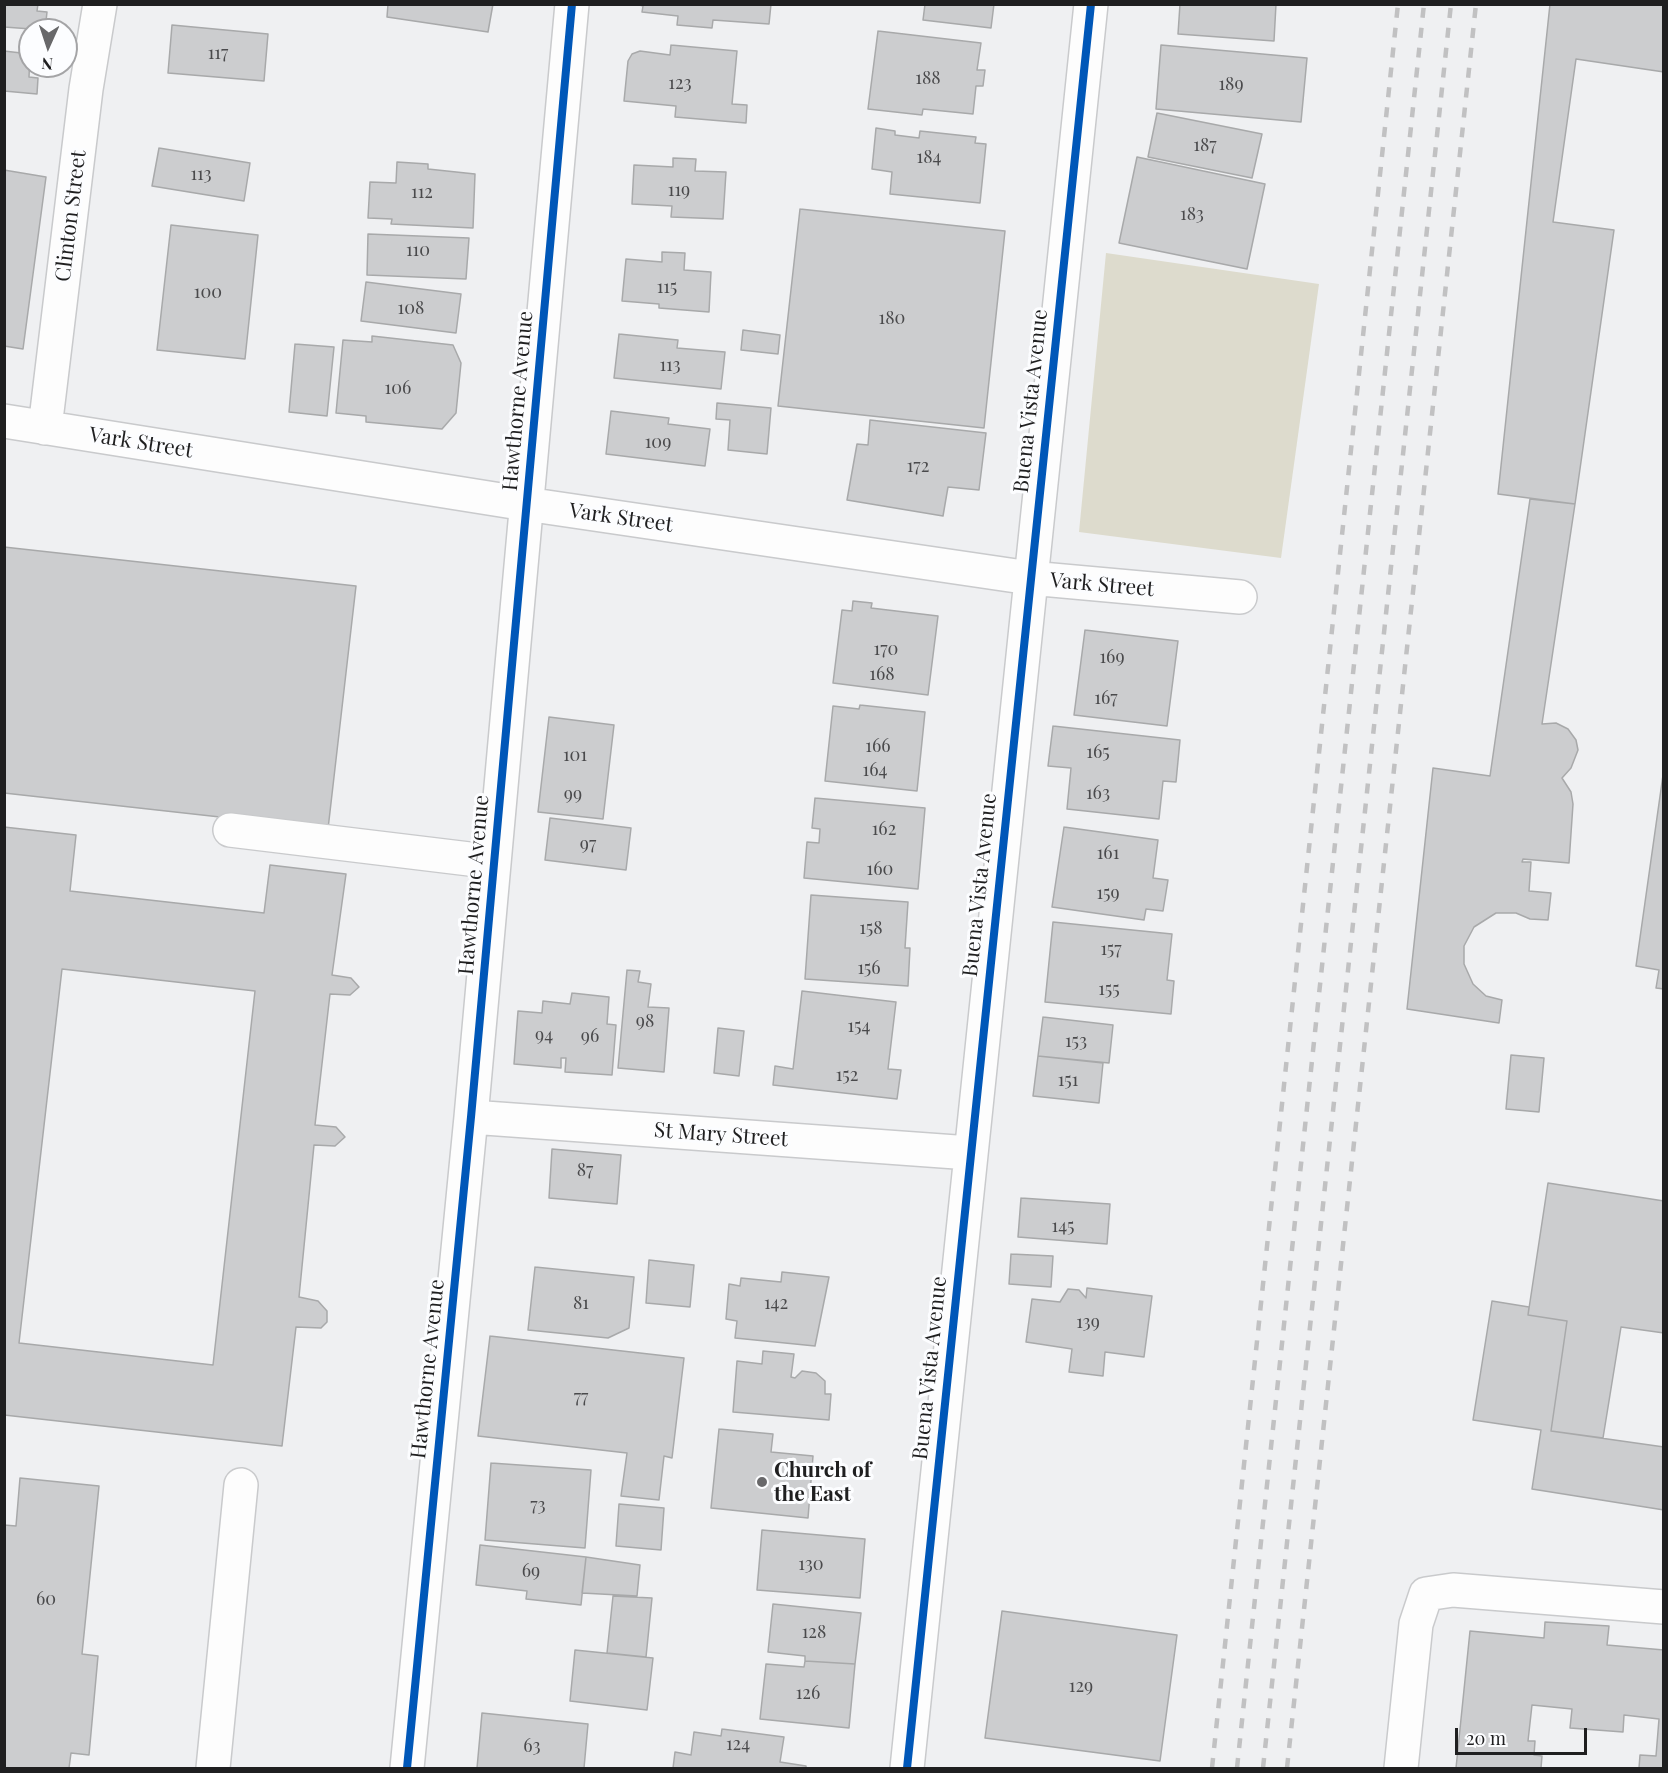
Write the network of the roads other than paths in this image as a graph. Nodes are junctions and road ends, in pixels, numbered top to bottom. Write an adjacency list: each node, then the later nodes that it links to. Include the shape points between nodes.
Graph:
1 (100, 4): 5 (street, Clinton Street)
2 (572, 4): 6 (street, Hawthorne Avenue)
3 (1091, 4): 7 (street, Buena Vista Avenue)
4 (4, 422): 5 (street, Vark Street)
5 (45, 428): 6 (street, Vark Street)
6 (526, 504): 7 (street, Vark Street); 10 (street, Hawthorne Avenue)
7 (1030, 578): 8 (street, Vark Street); 12 (street, Buena Vista Avenue)
8 (1240, 597)
9 (230, 830): 10 (street)
10 (494, 862): 11 (street, Hawthorne Avenue)
11 (471, 1117): 12 (street, St Mary Street); 16 (street, Hawthorne Avenue)
12 (970, 1153): 17 (street, Buena Vista Avenue)
13 (241, 1485): 15 (street)
14 (1664, 1607): 18 (street, via 1453,1590 1426,1594 1416,1624)
15 (213, 1768)
16 (407, 1768)
17 (907, 1768)
18 (1401, 1768)

